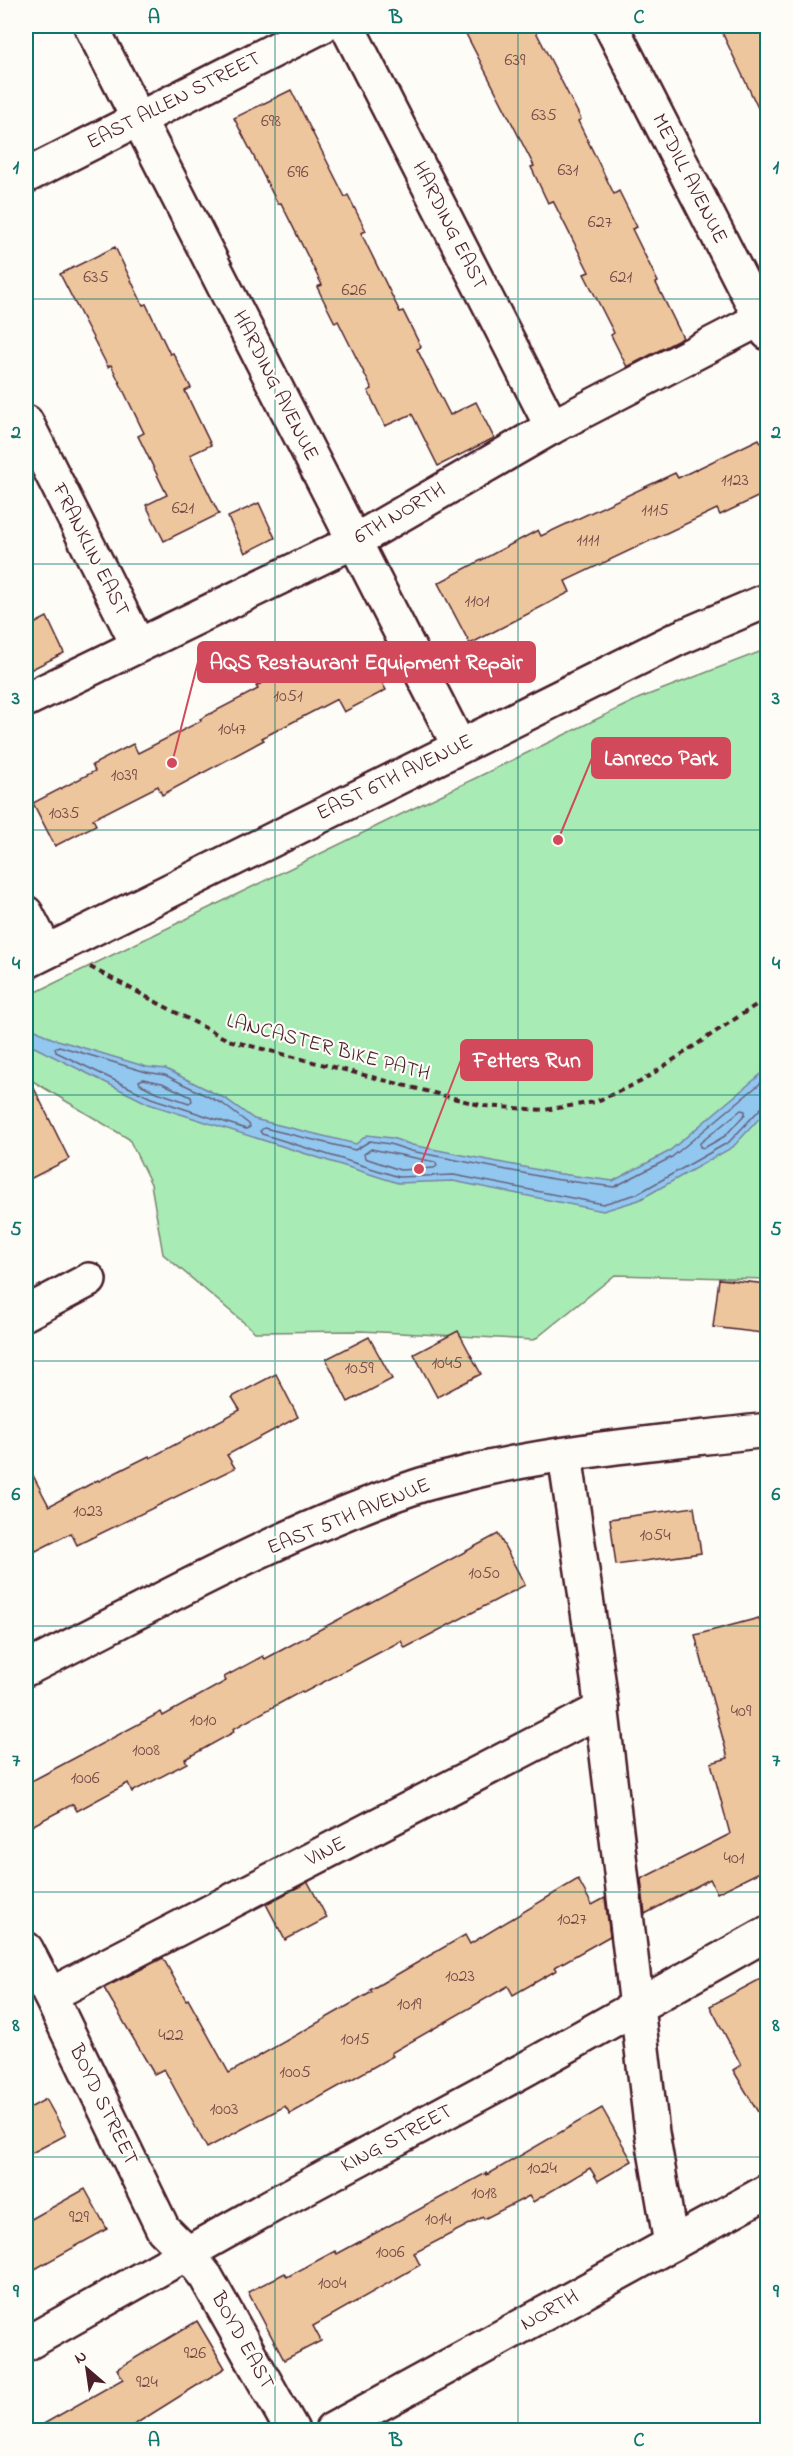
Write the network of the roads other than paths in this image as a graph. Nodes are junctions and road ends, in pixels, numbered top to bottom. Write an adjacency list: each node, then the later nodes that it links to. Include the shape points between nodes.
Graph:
1 (91, 26): 5 (street, HARDING AVENUE)
2 (322, 26): 5 (street, EAST ALLEN STREET)
3 (347, 26): 9 (street, HARDING EAST)
4 (611, 26): 7 (street, MEDILL AVENUE)
5 (139, 120): 6 (street, EAST ALLEN STREET); 10 (street, HARDING AVENUE)
6 (26, 176)
7 (765, 322): 9 (street, 6TH NORTH)
8 (26, 422): 12 (street, FRANKLIN EAST)
9 (552, 427): 10 (street, 6TH NORTH)
10 (354, 541): 12 (street, 6TH NORTH); 14 (street, HARDING AVENUE)
11 (768, 600): 14 (street, EAST 6TH AVENUE, via 679,638)
12 (138, 645): 13 (street, 6TH NORTH)
13 (26, 700)
14 (459, 746): 16 (street, EAST 6TH AVENUE)
15 (26, 913): 16 (street)
16 (35, 956)
17 (89, 1280): 18 (street)
18 (26, 1313)
19 (768, 1431): 20 (street, EAST 5TH AVENUE)
20 (565, 1455): 21 (street, EAST 5TH AVENUE, via 417,1486 333,1518 210,1575); 22 (street)
21 (26, 1669)
22 (602, 1709): 25 (street, VINE); 26 (street)
23 (768, 1933): 26 (street, KING STREET)
24 (26, 1949): 25 (street, BOYD STREET)
25 (50, 1995): 29 (street, BOYD STREET, via 163,2229)
26 (636, 2008): 28 (street); 29 (street, KING STREET)
27 (768, 2191): 28 (street, NORTH)
28 (671, 2244): 32 (street, NORTH)
29 (188, 2254): 30 (street, KING STREET); 31 (street, BOYD EAST, via 206,2277)
30 (26, 2344)
31 (292, 2430)
32 (332, 2430)

